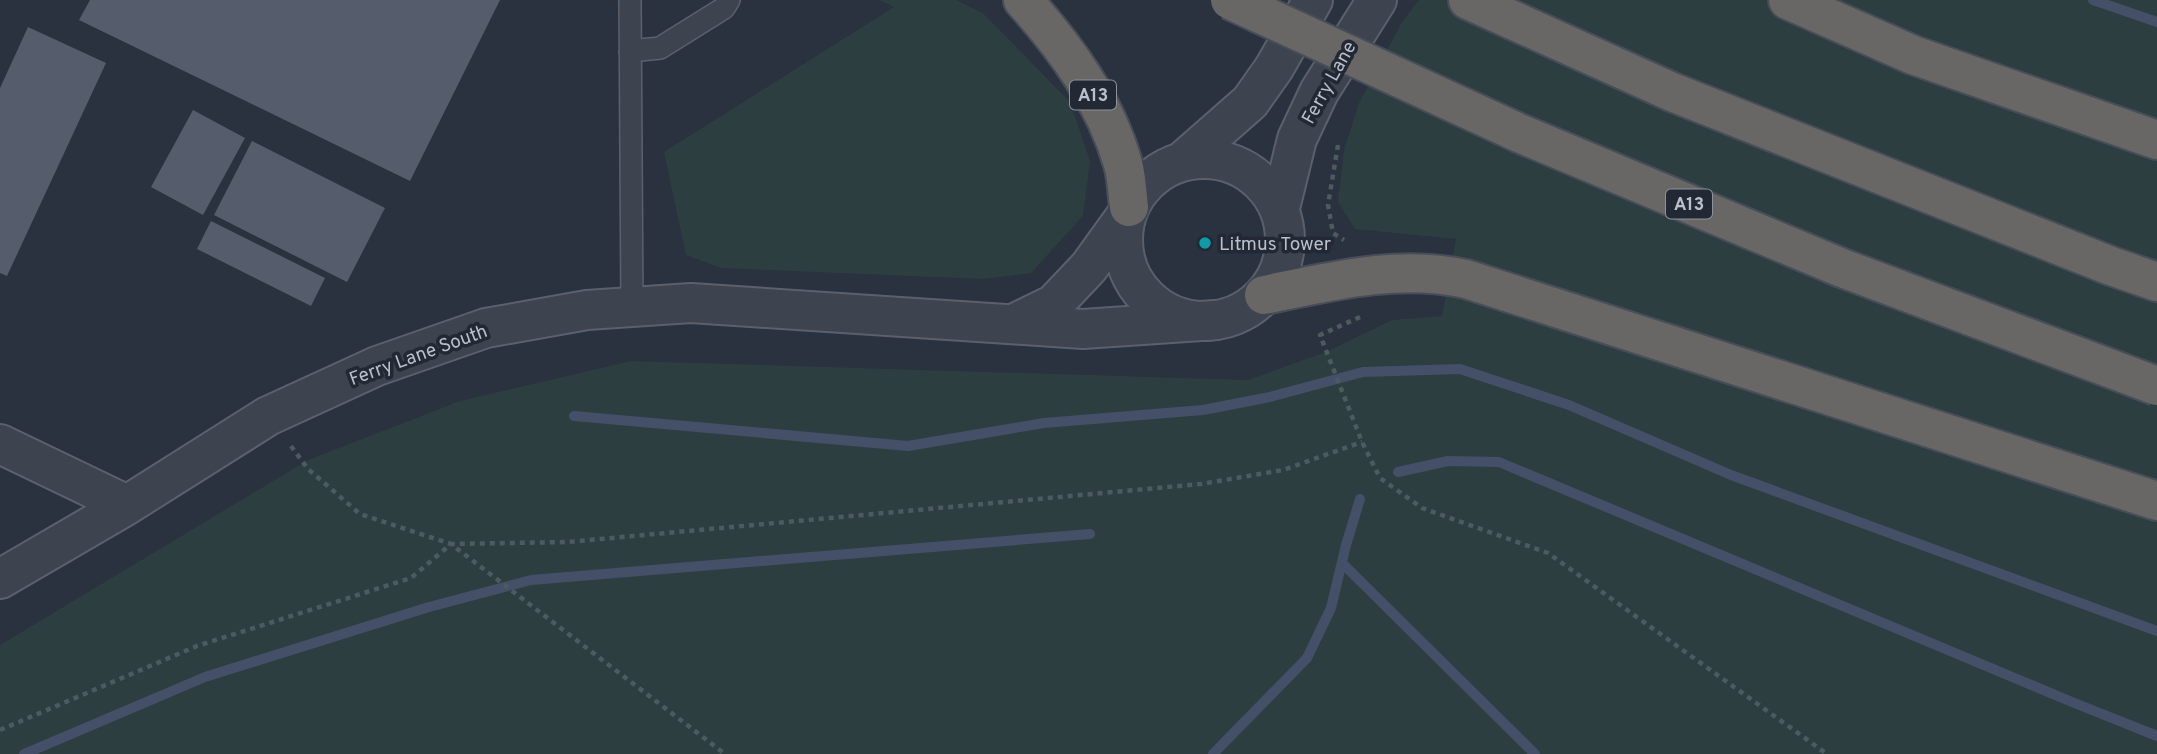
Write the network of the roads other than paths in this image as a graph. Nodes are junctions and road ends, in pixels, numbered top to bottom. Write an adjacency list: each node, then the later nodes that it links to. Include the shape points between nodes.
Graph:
1 (630, 0): 9 (lane)
2 (729, 0): 9 (lane, via 724,8 660,48)
3 (1023, 0): 13 (highway, A13, via 1075,63 1102,111 1124,165)
4 (1230, 0): 19 (highway, A13, bridge, via 1519,133 1842,268)
5 (1313, 0): 11 (street, via 1250,102)
6 (1377, 0): 12 (street, Ferry Lane, via 1319,92 1297,139)
7 (1468, 0): 14 (highway, via 1672,92)
8 (1788, 0): 10 (highway, via 1913,55)
9 (630, 51): 16 (lane)
10 (2157, 140)
11 (1184, 160): 12 (street, via 1230,162 1251,172); 13 (street, via 1161,170 1143,186)
12 (1280, 208): 15 (street, via 1285,254 1278,276)
13 (1127, 212): 17 (street, via 1122,244 1128,270 1143,294 1164,311 1189,320); 18 (street, via 1089,267 1054,303)
14 (2157, 282)
15 (1264, 295): 17 (street, via 1242,312); 21 (highway, via 1362,275 1441,273)
16 (632, 307): 18 (street, Ferry Lane South, via 691,303); 22 (street, Ferry Lane South, via 486,328 377,366 268,416)
17 (1216, 320): 18 (street, Ferry Lane South, via 1083,329)
18 (1013, 324)
19 (2157, 386)
20 (0, 444): 22 (street)
21 (2157, 501)
22 (127, 505): 23 (street, Ferry Lane South)
23 (0, 579)

